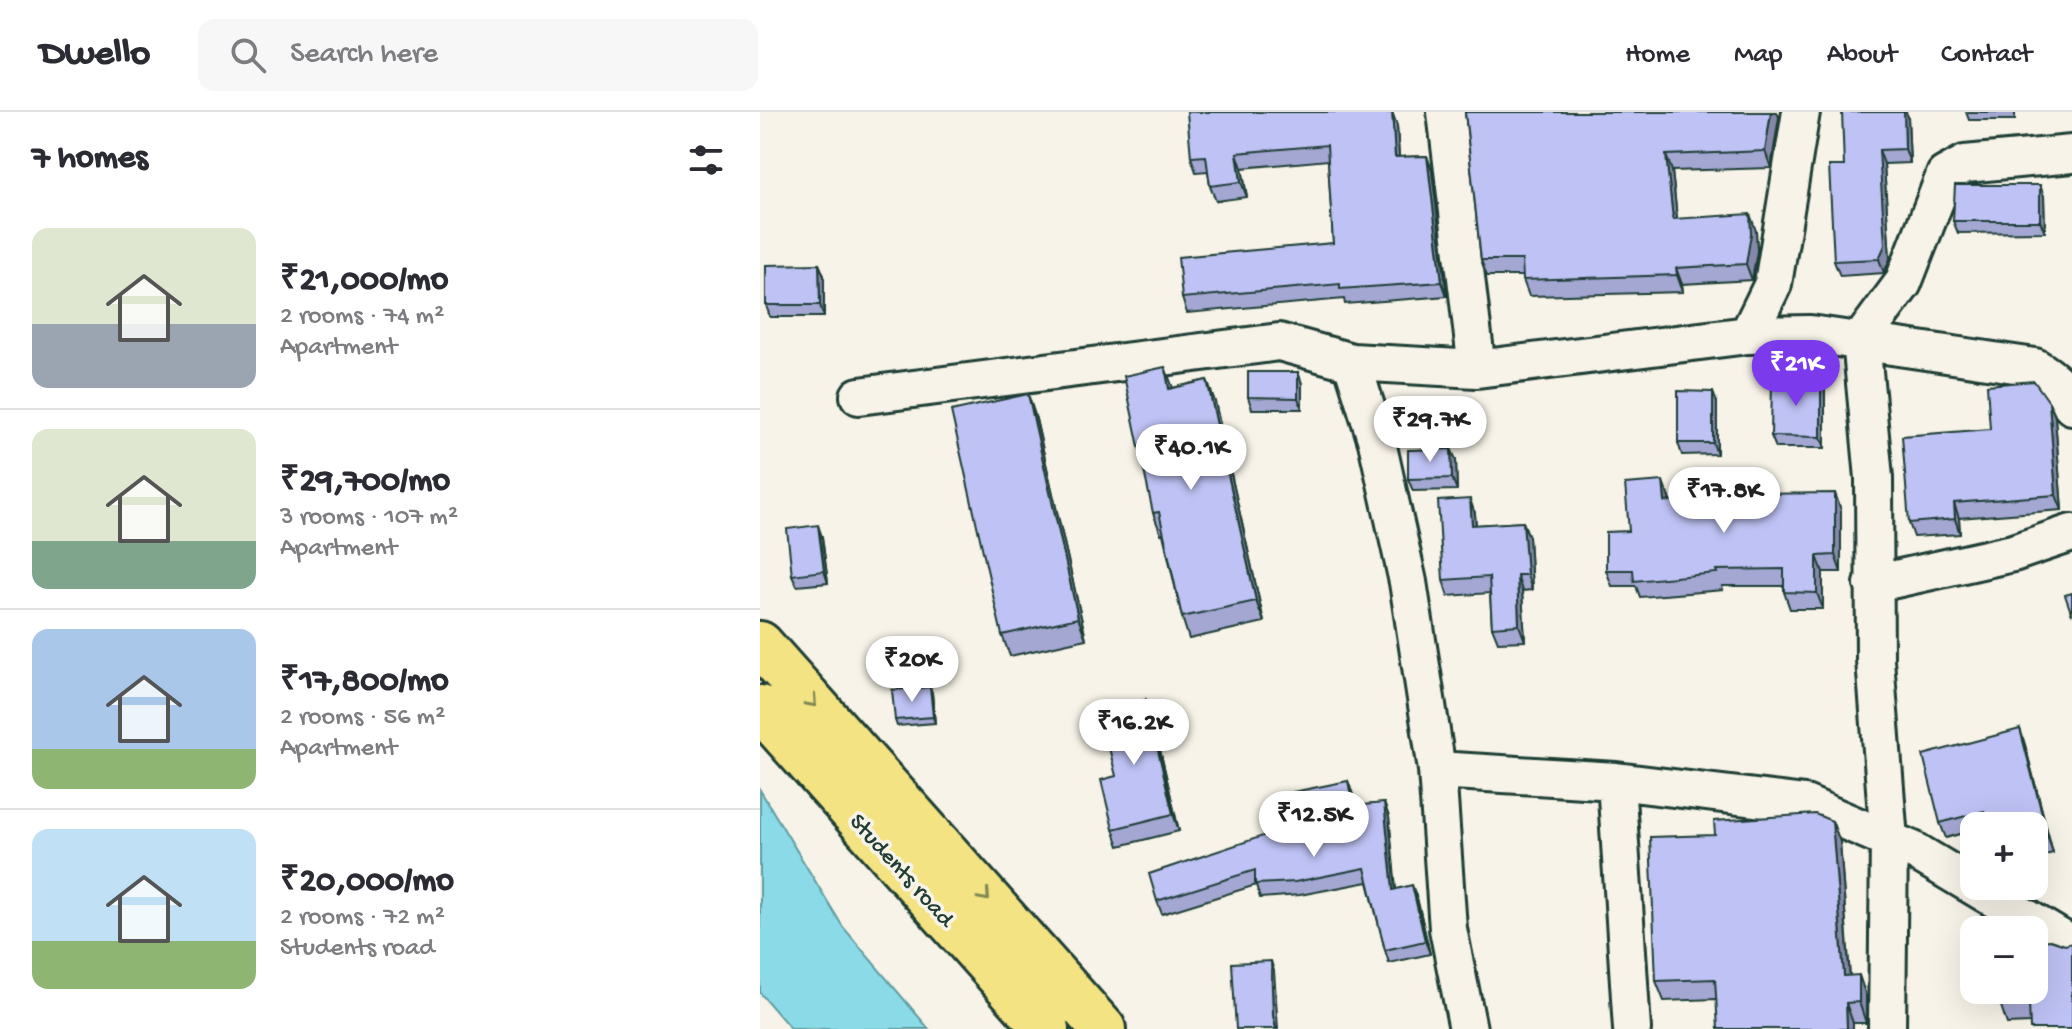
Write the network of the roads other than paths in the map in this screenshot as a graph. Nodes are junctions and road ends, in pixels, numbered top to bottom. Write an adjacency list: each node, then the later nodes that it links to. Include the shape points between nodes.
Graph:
1 (1446, 112): 7 (street)
2 (1801, 112): 4 (street, via 1773,284)
3 (2072, 154): 5 (street, via 1965,164 1945,175 1903,283)
4 (1748, 335): 5 (street); 7 (street)
5 (1861, 340): 9 (street, via 2035,367 2051,376); 11 (street, via 1874,478)
6 (1352, 362): 7 (street); 8 (street, via 1279,342); 14 (street, via 1374,430 1408,582)
7 (1477, 369)
8 (859, 396)
9 (2072, 406)
10 (2072, 533): 11 (street, via 2013,553)
11 (1873, 584): 16 (street)
12 (760, 644): 19 (main road, one-way to 19)
13 (760, 708): 18 (main road, Students road)
14 (1437, 770): 15 (street); 20 (street, via 1448,929)
15 (1616, 781): 16 (street, via 1805,804); 21 (street)
16 (1889, 840): 17 (street); 22 (street)
17 (2072, 945)
18 (1046, 1029)
19 (1103, 1029)
20 (1468, 1029)
21 (1632, 1029)
22 (1887, 1029)

